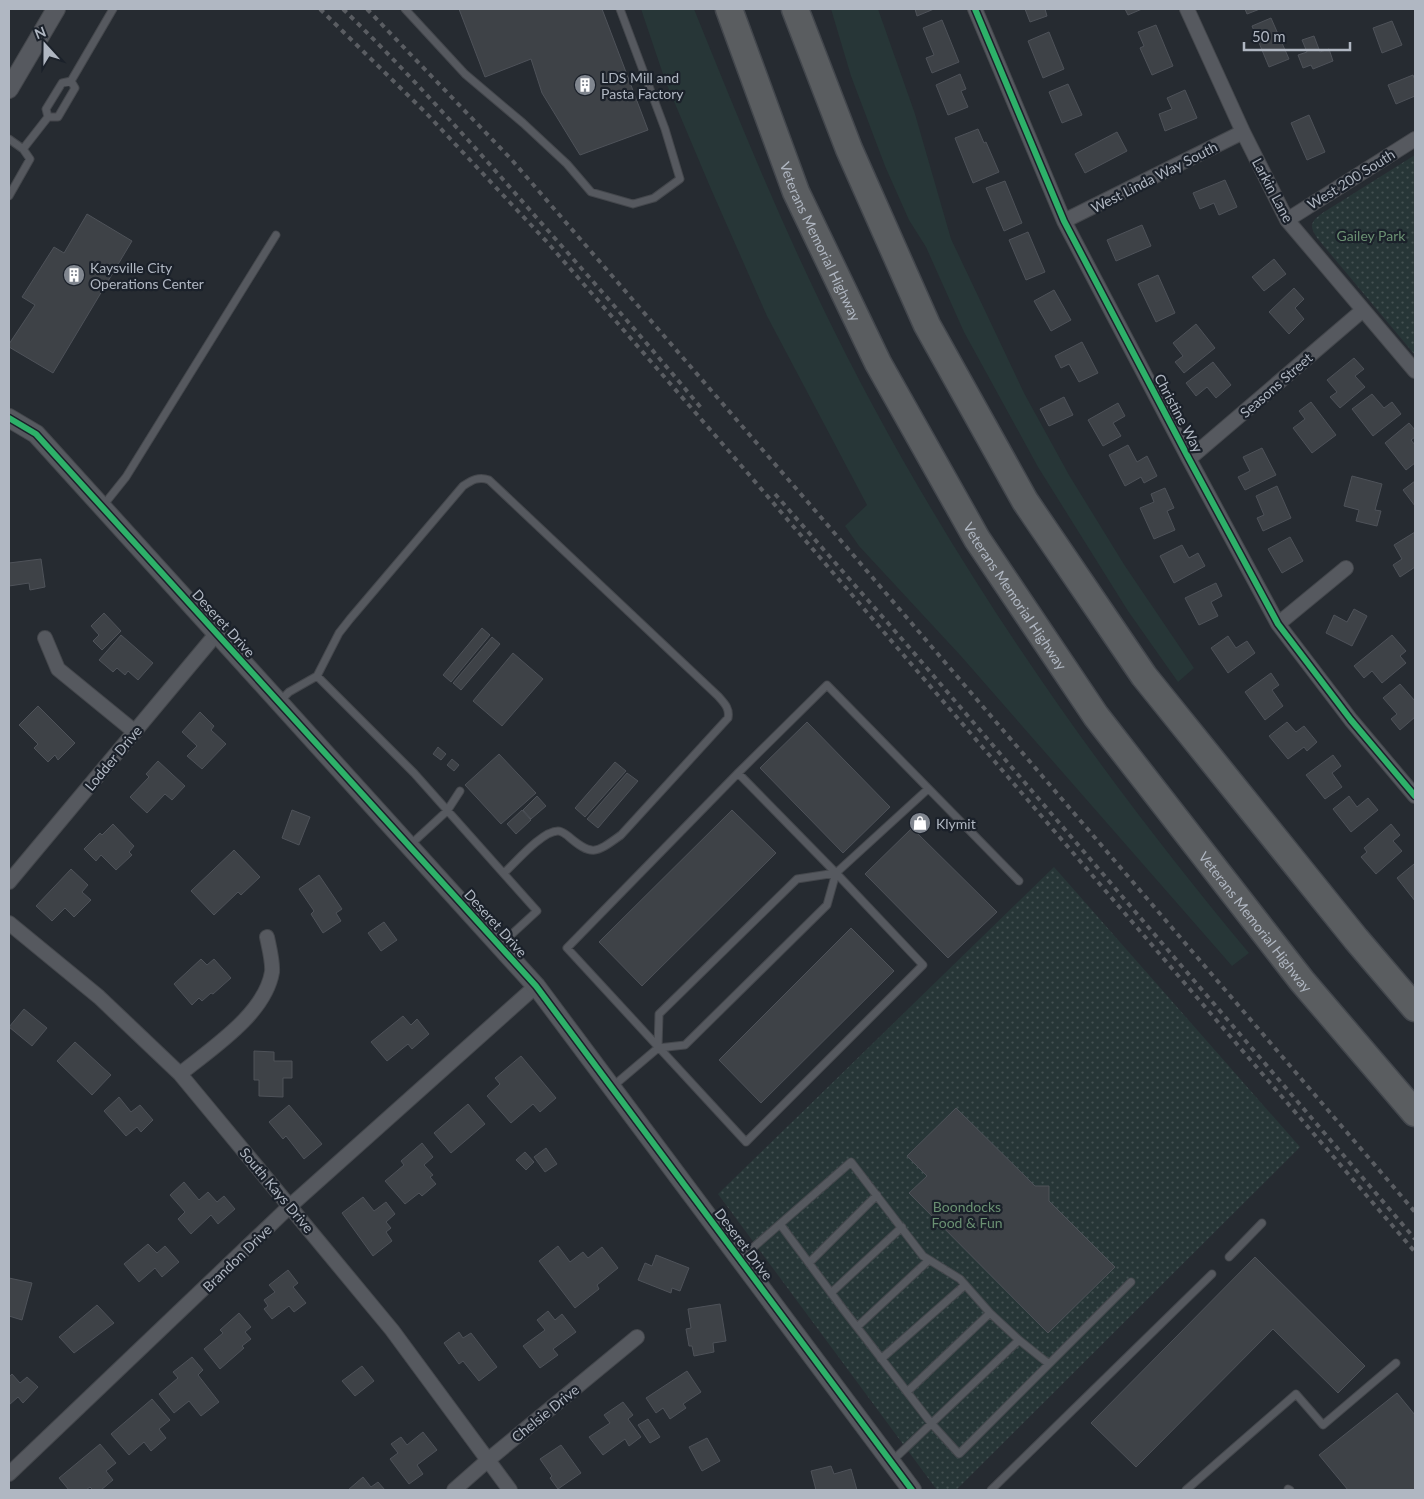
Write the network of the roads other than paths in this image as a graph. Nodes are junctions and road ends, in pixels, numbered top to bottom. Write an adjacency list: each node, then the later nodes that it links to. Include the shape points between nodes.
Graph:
1 (56, 9): 12 (street)
2 (112, 9): 11 (lane)
3 (405, 9): 4 (lane, via 465,74 567,164 591,192 633,204 654,198 680,179)
4 (620, 9)
5 (714, 9): 19 (highway)
6 (729, 9): 19 (highway, Veterans Memorial Highway)
7 (796, 9): 18 (highway)
8 (814, 9): 18 (highway)
9 (976, 9): 22 (street, Christine Way)
10 (1187, 9): 14 (street, Larkin Lane)
11 (71, 81): 13 (lane, via 62,83 46,109); 13 (lane, via 75,88 58,117)
12 (9, 89)
13 (48, 116): 17 (lane)
14 (1243, 132): 21 (street, Larkin Lane); 22 (street, West Linda Way South)
15 (9, 139): 17 (lane)
16 (1415, 139): 21 (street, West 200 South)
17 (23, 149): 20 (lane, via 30,158)
18 (848, 149): 50 (highway, via 927,325 1024,501 1144,676)
19 (796, 192): 54 (highway, Veterans Memorial Highway, via 878,363 976,539 1096,716 1302,981)
20 (9, 196)
21 (1287, 220): 24 (street, Larkin Lane)
22 (1064, 222): 27 (street, Christine Way)
23 (276, 236): 28 (lane, via 126,477)
24 (1363, 310): 25 (street, Larkin Lane); 27 (street, Seasons Street)
25 (1415, 371)
26 (9, 418): 28 (street, Deseret Drive, via 36,434)
27 (1189, 459): 30 (street, Christine Way)
28 (102, 507): 31 (street, Deseret Drive)
29 (1346, 568): 30 (street)
30 (1278, 624): 39 (street, Christine Way, via 1351,720)
31 (217, 633): 34 (street, Deseret Drive); 35 (street, Lodder Drive)
32 (45, 638): 35 (street, via 58,669)
33 (317, 676): 34 (lane, via 289,692); 40 (lane, via 414,773); 42 (lane, via 350,618 464,486 482,478 489,480 726,705 728,718 621,835 595,850 587,850 562,831 557,831 543,837)
34 (279, 702): 41 (street, Deseret Drive)
35 (135, 732): 45 (street, Lodder Drive)
36 (738, 773): 37 (lane, via 826,685); 43 (lane); 51 (lane, via 568,948)
37 (928, 789): 43 (lane); 44 (lane)
38 (460, 791): 40 (lane)
39 (1415, 796)
40 (447, 811): 41 (lane); 42 (lane)
41 (409, 846): 48 (street, Deseret Drive)
42 (504, 873): 48 (lane, via 537,911)
43 (836, 873): 51 (lane, via 827,905 685,1045); 51 (lane, via 797,879 659,1014); 51 (lane, via 923,965 746,1142)
44 (1019, 881)
45 (9, 882)
46 (9, 923): 52 (street, South Kays Drive, via 99,997)
47 (267, 937): 52 (street, via 272,971 263,997 245,1021)
48 (499, 946): 49 (street, Deseret Drive)
49 (536, 986): 53 (street, Deseret Drive); 56 (street, Brandon Drive)
50 (1415, 1008)
51 (658, 1048): 53 (lane)
52 (180, 1074): 56 (street, South Kays Drive)
53 (611, 1087): 61 (street, Deseret Drive)
54 (1415, 1113)
55 (877, 1195): 58 (lane, via 851,1162); 59 (lane); 63 (lane)
56 (290, 1206): 77 (street, South Kays Drive, via 392,1330); 79 (street, Brandon Drive)
57 (1262, 1223): 60 (lane)
58 (780, 1224): 61 (lane); 63 (lane)
59 (902, 1227): 62 (lane); 67 (lane)
60 (1229, 1257)
61 (740, 1260): 78 (street, Deseret Drive)
62 (929, 1260): 66 (lane); 69 (lane)
63 (809, 1263): 67 (lane)
64 (1212, 1274): 83 (lane)
65 (1131, 1282): 74 (lane)
66 (965, 1284): 68 (lane); 72 (lane)
67 (831, 1293): 69 (lane)
68 (990, 1313): 71 (lane); 75 (lane)
69 (857, 1327): 72 (lane)
70 (637, 1337): 77 (street, Chelsie Drive)
71 (1019, 1340): 74 (lane); 76 (lane)
72 (881, 1359): 75 (lane)
73 (1396, 1363): 84 (lane, via 1323,1424 1296,1394)
74 (1050, 1364): 76 (lane, via 959,1454)
75 (906, 1392): 76 (lane)
76 (931, 1423): 78 (lane)
77 (488, 1460): 80 (street, Chelsie Drive); 81 (street, South Kays Drive)
78 (891, 1462): 82 (street, Deseret Drive)
79 (9, 1474)
80 (454, 1490)
81 (510, 1490)
82 (912, 1490)
83 (991, 1490)
84 (1186, 1490)

